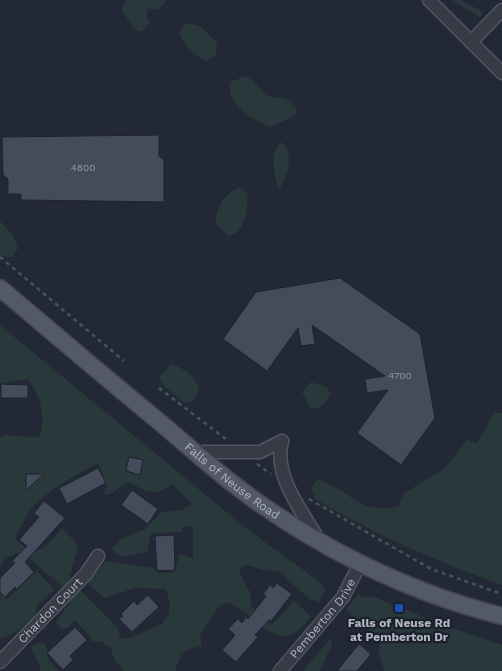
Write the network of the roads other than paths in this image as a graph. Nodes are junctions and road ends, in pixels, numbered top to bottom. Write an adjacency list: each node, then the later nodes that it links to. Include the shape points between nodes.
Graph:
1 (429, 0): 3 (street)
2 (502, 10): 3 (street)
3 (471, 42): 4 (street)
4 (502, 73)
5 (0, 288): 6 (main road, Falls of Neuse Road)
6 (195, 452): 7 (main road, Falls of Neuse Road, via 233,483); 7 (street, via 260,452 282,442 280,460 283,476)
7 (318, 539): 9 (main road, Falls of Neuse Road)
8 (98, 556): 11 (street, Chardon Court, via 86,574)
9 (361, 562): 10 (main road, Falls of Neuse Road, via 431,593); 13 (street, Pemberton Drive, via 343,598)
10 (502, 616)
11 (0, 662): 12 (street)
12 (9, 671)
13 (280, 671)

